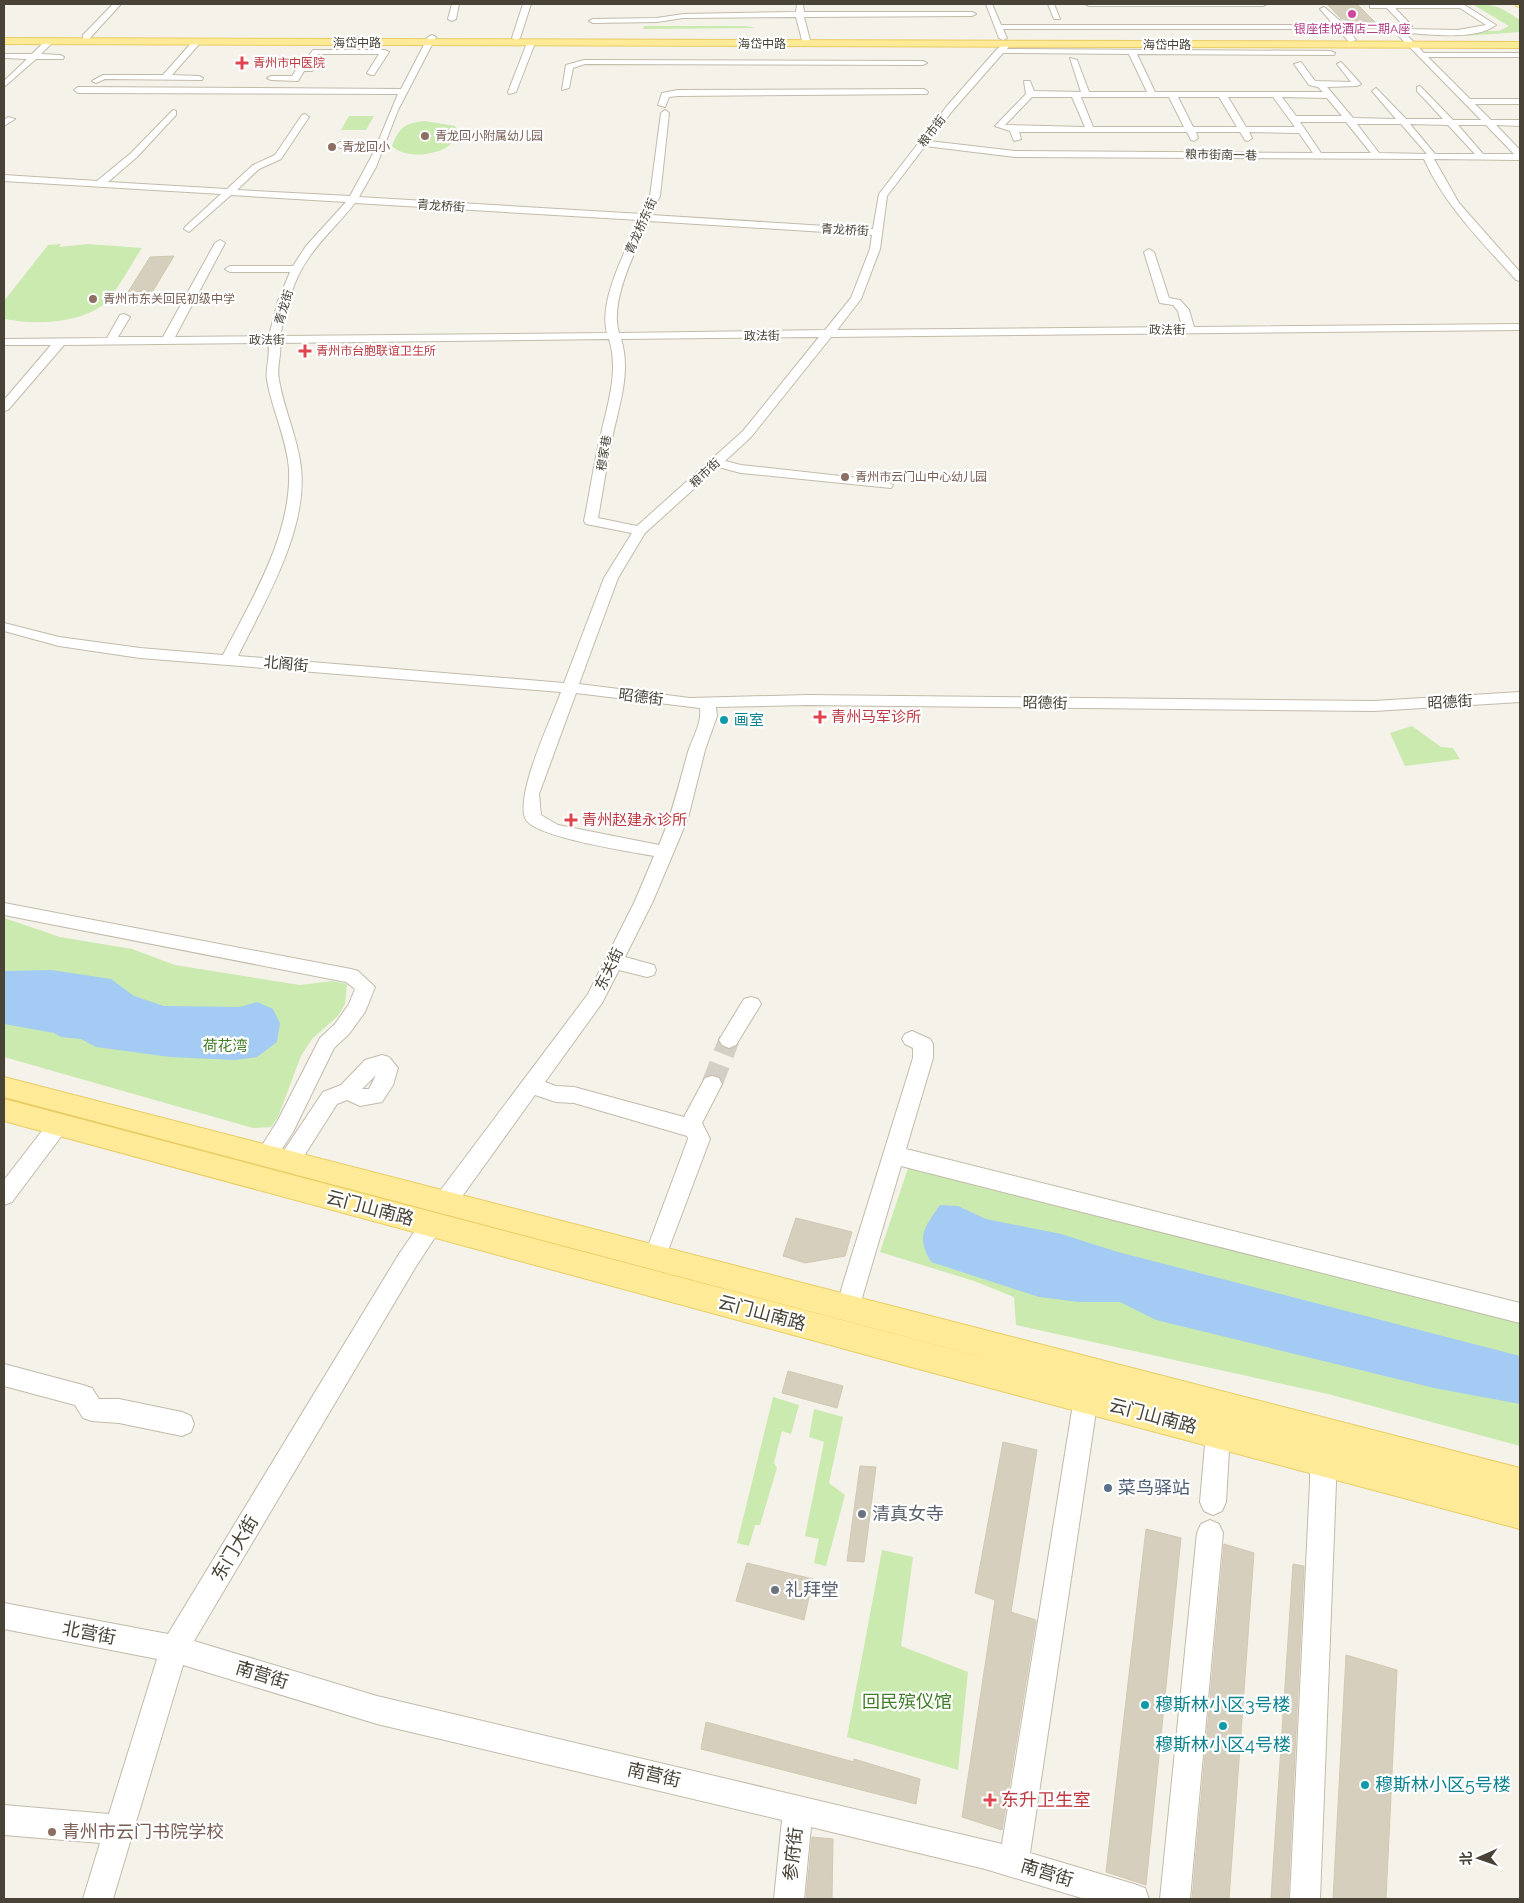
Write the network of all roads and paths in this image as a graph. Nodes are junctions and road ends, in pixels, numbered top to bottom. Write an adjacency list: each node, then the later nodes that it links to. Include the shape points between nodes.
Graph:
1 (118, 4): 33 (street)
2 (454, 4): 25 (street)
3 (527, 4): 34 (street)
4 (800, 4): 21 (street)
5 (854, 4): 22 (street)
6 (895, 4): 23 (street)
7 (933, 4): 20 (street)
8 (968, 4): 20 (street, via 972,17)
9 (980, 4): 30 (street)
10 (989, 4): 27 (street)
11 (1051, 4): 24 (street)
12 (1090, 4): 13 (street)
13 (1221, 4): 14 (street); 28 (street)
14 (1230, 4): 15 (street); 28 (street, via 1244,22)
15 (1263, 4)
16 (1460, 5): 18 (street); 31 (street, via 1492,25 1460,31)
17 (1373, 6): 18 (street)
18 (1390, 7): 31 (street, via 1408,26)
19 (1324, 10): 37 (street)
20 (937, 14): 23 (street)
21 (802, 15): 22 (street); 26 (street); 40 (street)
22 (857, 15): 23 (street)
23 (899, 15)
24 (1057, 17)
25 (452, 19)
26 (593, 21)
27 (999, 26): 28 (street); 45 (street)
28 (1240, 27): 29 (street); 36 (street)
29 (1342, 27)
30 (990, 30)
31 (1398, 31): 44 (street)
32 (4, 36): 33 (main road, 海岱中路)
33 (86, 37): 35 (main road, 海岱中路)
34 (516, 38): 35 (main road, 海岱中路, via 505,33); 40 (main road, 海岱中路)
35 (431, 40): 42 (main road, 海岱中路); 43 (main road, 海岱中路); 70 (street, 青龙街)
36 (1248, 40): 37 (main road, 海岱中路); 45 (main road, 海岱中路)
37 (1352, 40): 44 (main road, 海岱中路)
38 (4, 41): 39 (main road, 海岱中路)
39 (50, 41): 41 (main road, 海岱中路); 52 (street)
40 (806, 41): 43 (main road, 海岱中路); 45 (main road, 海岱中路)
41 (197, 42): 42 (main road, 海岱中路); 59 (street)
42 (346, 43): 48 (street)
43 (531, 43): 71 (street)
44 (1410, 43): 46 (main road, 海岱中路); 47 (main road, 海岱中路); 50 (street)
45 (1003, 45): 47 (main road, 海岱中路); 47 (street, via 1120,52); 97 (street, 粮市街)
46 (1518, 45): 50 (street)
47 (1132, 49): 49 (street); 75 (street)
48 (340, 52): 58 (street, via 385,52); 61 (street, via 316,52 311,58 316,59 309,69 301,69 295,78)
49 (1331, 53)
50 (1422, 55): 82 (street)
51 (4, 56): 52 (street)
52 (32, 56): 53 (street); 64 (street)
53 (60, 57)
54 (1073, 60): 74 (street)
55 (923, 63): 66 (street, via 584,62 568,67)
56 (1298, 64): 65 (street, via 1312,83)
57 (1341, 64): 65 (street, via 1358,84)
58 (371, 73)
59 (166, 77): 60 (street); 62 (street, via 103,77)
60 (205, 78)
61 (265, 78)
62 (96, 81)
63 (1026, 81): 73 (street)
64 (4, 85)
65 (1321, 85): 79 (street)
66 (565, 88)
67 (1420, 89): 88 (street)
68 (78, 90): 70 (street)
69 (1376, 91): 87 (street)
70 (403, 92): 99 (street, 青龙街)
71 (512, 92)
72 (924, 92): 113 (street, 青龙桥东街, via 665,95 658,181)
73 (1030, 94): 74 (street); 91 (street, via 999,126)
74 (1086, 94): 75 (street)
75 (1152, 94): 76 (street)
76 (1172, 94): 77 (street); 94 (street)
77 (1222, 94): 78 (street); 95 (street)
78 (1276, 94): 79 (street); 85 (street)
79 (1329, 94): 86 (street)
80 (1076, 95): 92 (street)
81 (1520, 101): 82 (street)
82 (1468, 102): 89 (street)
83 (173, 113): 110 (street, via 134,155)
84 (305, 117): 111 (street, via 278,157 256,167)
85 (1294, 119): 86 (street); 96 (street)
86 (1350, 120): 87 (street); 105 (street)
87 (1402, 121): 88 (street); 107 (street)
88 (1448, 121): 89 (street); 106 (street)
89 (1486, 121): 90 (street); 108 (street)
90 (1520, 123)
91 (1014, 129): 92 (street, via 1074,140); 100 (street)
92 (1090, 129): 93 (street)
93 (1127, 129): 94 (street); 101 (street)
94 (1190, 129): 95 (street); 102 (street)
95 (1243, 129): 96 (street); 103 (street)
96 (1302, 130): 104 (street)
97 (922, 144): 107 (street, 粮市街南一巷, via 1015,154); 115 (street, 粮市街, via 882,196)
98 (340, 145): 99 (street)
99 (380, 145): 112 (street, 青龙街, via 369,173)
100 (1020, 150)
101 (1137, 150)
102 (1200, 150)
103 (1256, 152)
104 (1317, 152)
105 (1375, 152)
106 (1479, 153)
107 (1430, 155): 108 (street, 粮市街南一巷); 120 (street, via 1444,186)
108 (1520, 156)
109 (4, 178): 110 (street, 青龙桥街)
110 (99, 184): 111 (street, 青龙桥街)
111 (230, 192): 112 (street, 青龙桥街); 114 (street)
112 (352, 199): 113 (street, 青龙桥街); 119 (street, 青龙街, via 312,244)
113 (646, 219): 115 (street, 青龙桥街); 125 (street, 青龙桥东街, via 626,259 615,291 609,320)
114 (189, 229)
115 (878, 232): 124 (street, 粮市街, via 856,299)
116 (220, 243): 127 (street)
117 (1149, 252): 123 (street, via 1164,301 1176,302 1183,310)
118 (230, 269): 119 (street)
119 (296, 269): 126 (street, 青龙街)
120 (1520, 278)
121 (124, 317): 130 (street)
122 (1520, 327): 123 (street, 政法街)
123 (1189, 330): 124 (street, 政法街)
124 (828, 335): 125 (street, 政法街); 132 (street, 粮市街, via 747,434)
125 (614, 337): 126 (street, 政法街); 134 (street, 穆家巷, via 620,355 616,405 607,434 591,521)
126 (274, 340): 127 (street, 政法街); 136 (street, 青龙街, via 271,365 295,468 294,500 278,554)
127 (167, 341): 130 (street, 政法街)
128 (4, 342): 129 (street, 政法街)
129 (60, 342): 130 (street, 政法街); 131 (street)
130 (110, 342)
131 (4, 407)
132 (716, 463): 133 (street, via 741,469); 134 (street, 粮市街)
133 (886, 485)
134 (640, 531): 137 (street, 粮市街, via 611,578)
135 (4, 627): 136 (street, 北阁街, via 108,649)
136 (228, 659): 137 (street, 北阁街)
137 (571, 688): 139 (street, 昭德街); 140 (street, 粮市街, via 531,794 533,818 553,830)
138 (1520, 697): 139 (street, 昭德街, via 1374,706 808,700)
139 (708, 703): 140 (street, 东关街, via 709,716 679,818)
140 (664, 852): 142 (street, 东关街, via 644,902)
141 (4, 909): 155 (street, via 351,976 365,987 358,1007 327,1043 286,1126)
142 (613, 961): 143 (street); 149 (street, 东关街, via 595,998)
143 (647, 970)
144 (751, 1004): 146 (street)
145 (912, 1039): 154 (street, via 923,1044 923,1058)
146 (729, 1040)
147 (712, 1084): 153 (street)
148 (4, 1086): 155 (main road, 云门山南路)
149 (532, 1086): 153 (street); 157 (street, 东关街)
150 (348, 1091): 155 (street, via 330,1098)
151 (4, 1110): 152 (main road, 云门山南路)
152 (59, 1124): 156 (street); 157 (main road, 云门山南路)
153 (689, 1128): 158 (street, via 695,1130 699,1139)
154 (892, 1155): 159 (street); 160 (street)
155 (278, 1158): 157 (main road, 云门山南路)
156 (4, 1196)
157 (438, 1214): 158 (main road, 云门山南路); 161 (main road, 云门山南路); 172 (street, 东门大街)
158 (655, 1257): 159 (main road, 云门山南路)
159 (849, 1308): 161 (main road, 云门山南路)
160 (1520, 1313)
161 (915, 1340): 163 (main road, 云门山南路); 167 (main road, 云门山南路)
162 (4, 1375): 164 (street, via 83,1396 92,1410 119,1411)
163 (1086, 1398): 165 (main road, 云门山南路); 176 (street)
164 (182, 1424)
165 (1218, 1433): 166 (main road, 云门山南路); 168 (street)
166 (1322, 1460): 169 (main road, 云门山南路); 181 (street)
167 (1520, 1484)
168 (1212, 1502)
169 (1520, 1513)
170 (1210, 1533): 180 (street)
171 (4, 1616): 172 (street, 北营街)
172 (174, 1649): 173 (street, 南营街, via 377,1710); 175 (street, 东门大街)
173 (798, 1809): 176 (street, 南营街); 178 (street, 参府街)
174 (4, 1820): 175 (street)
175 (119, 1830): 177 (street, 东门大街)
176 (1014, 1862): 179 (street, 南营街)
177 (98, 1899)
178 (789, 1899)
179 (1134, 1899)
180 (1175, 1899)
181 (1305, 1899)

